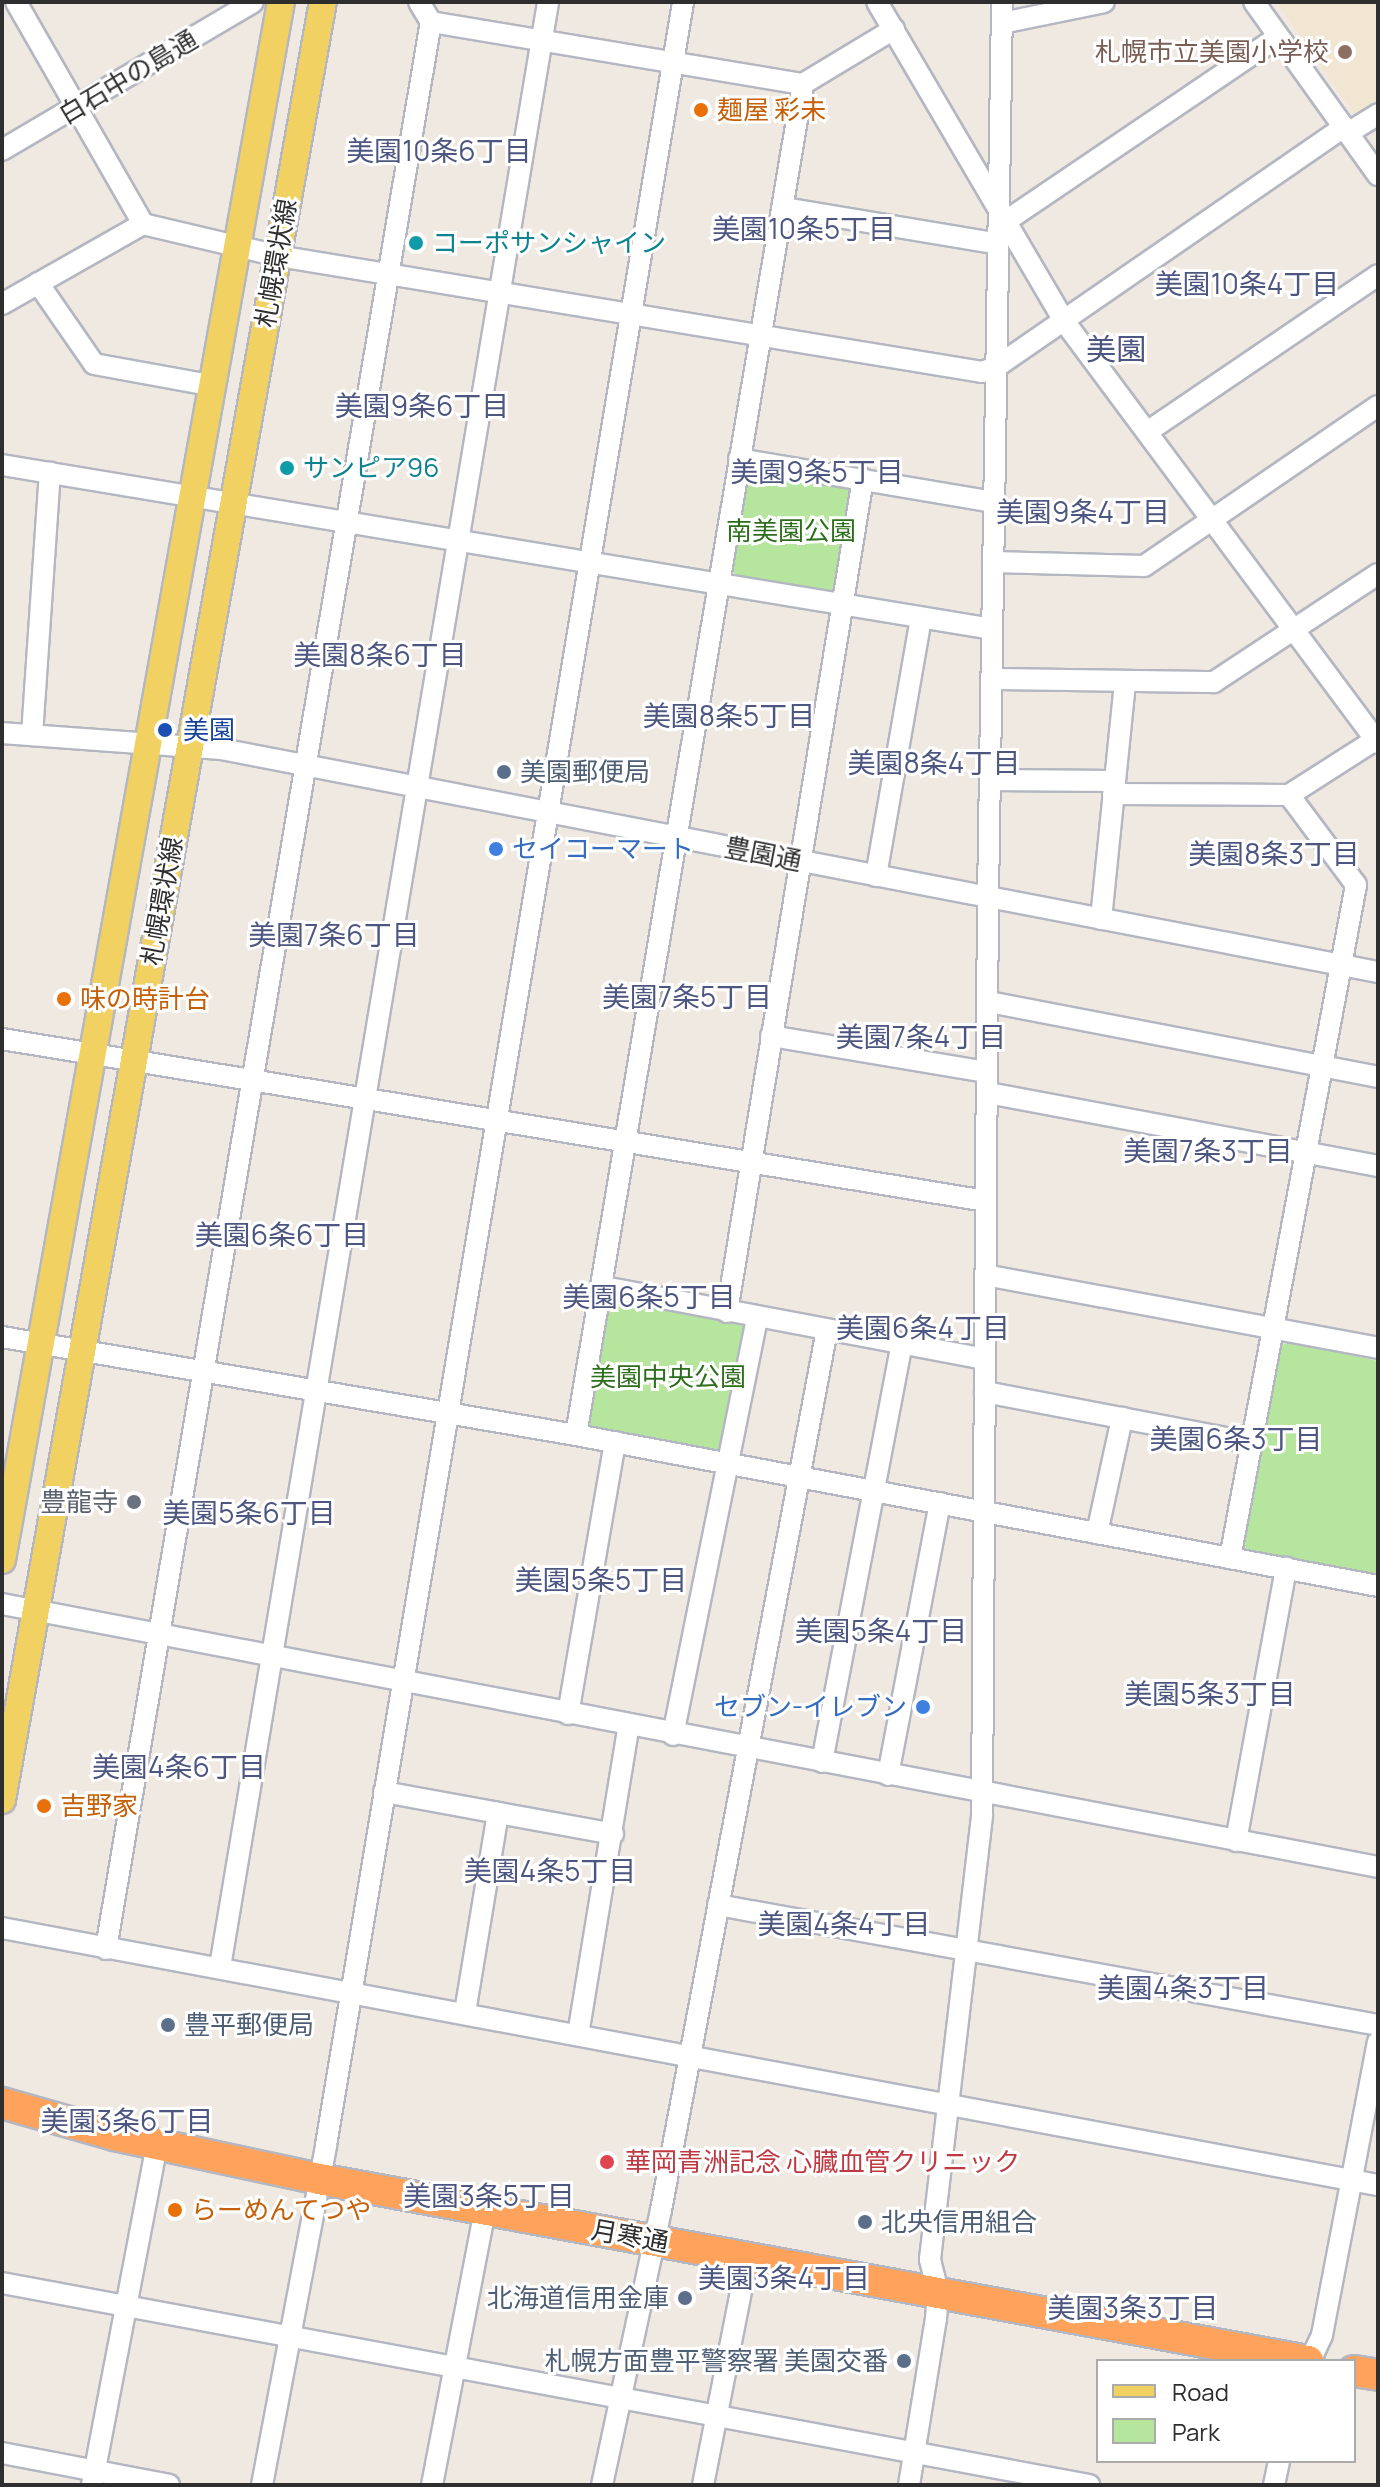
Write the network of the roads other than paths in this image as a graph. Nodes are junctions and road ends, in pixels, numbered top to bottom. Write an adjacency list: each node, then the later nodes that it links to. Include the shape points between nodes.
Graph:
1 (16, 2): 19 (street)
2 (253, 2): 19 (street, 白石中の島通)
3 (281, 2): 28 (main road, 札幌環状線)
4 (323, 2): 29 (main road, 札幌環状線)
5 (419, 2): 12 (street)
6 (548, 2): 16 (street)
7 (683, 2): 17 (street)
8 (877, 2): 14 (street)
9 (1002, 2): 13 (street)
10 (1104, 2): 13 (street)
11 (1254, 2): 15 (street)
12 (431, 22): 16 (street); 30 (street)
13 (1002, 23): 25 (street)
14 (894, 29): 18 (street); 25 (street)
15 (1278, 37): 21 (street); 25 (street)
16 (541, 40): 17 (street); 33 (street)
17 (673, 61): 18 (street); 35 (street)
18 (803, 84): 24 (street)
19 (78, 107): 22 (street, 白石中の島通); 26 (street)
20 (1378, 114): 21 (street)
21 (1346, 130): 23 (street); 36 (street)
22 (2, 150)
23 (1378, 175)
24 (784, 208): 27 (street); 37 (street)
25 (1001, 213): 27 (street); 36 (street)
26 (143, 224): 28 (street); 32 (street)
27 (998, 244): 38 (street)
28 (236, 248): 29 (street); 39 (main road, 札幌環状線)
29 (278, 256): 30 (street); 48 (main road, 札幌環状線)
30 (389, 272): 33 (street); 50 (street)
31 (1378, 275): 41 (street)
32 (38, 283): 34 (street); 39 (street, via 94,364)
33 (501, 289): 35 (street); 51 (street)
34 (2, 304)
35 (631, 313): 37 (street); 53 (street)
36 (1064, 321): 38 (street); 41 (street)
37 (761, 336): 38 (street, via 982,372); 42 (street)
38 (996, 367): 47 (street)
39 (210, 385): 46 (main road, 札幌環状線)
40 (1378, 406): 49 (street)
41 (1147, 432): 49 (street)
42 (739, 459): 45 (street); 55 (street)
43 (2, 465): 44 (street)
44 (50, 473): 46 (street); 63 (street)
45 (863, 479): 47 (street); 56 (street)
46 (191, 495): 48 (street); 65 (main road, 札幌環状線)
47 (994, 502): 52 (street)
48 (233, 505): 50 (street); 66 (main road, 札幌環状線)
49 (1212, 519): 52 (street, via 1144,566); 59 (street)
50 (347, 523): 51 (street); 67 (street)
51 (459, 542): 53 (street); 69 (street)
52 (993, 562): 58 (street)
53 (590, 566): 55 (street); 72 (street)
54 (1378, 574): 59 (street)
55 (720, 585): 56 (street); 73 (street)
56 (841, 606): 57 (street); 74 (street)
57 (921, 618): 58 (street); 75 (street)
58 (992, 629): 60 (street)
59 (1295, 630): 61 (street, via 1214,682); 64 (street)
60 (991, 679): 61 (street); 68 (street)
61 (1125, 683): 70 (street)
62 (2, 733): 63 (street, 豊園通)
63 (32, 735): 65 (street, 豊園通)
64 (1377, 740): 71 (street)
65 (148, 742): 66 (street, 豊園通); 83 (main road, 札幌環状線)
66 (189, 746): 67 (street, 豊園通); 84 (main road, 札幌環状線)
67 (305, 766): 69 (street, 豊園通); 87 (street)
68 (990, 780): 70 (street); 76 (street)
69 (417, 787): 72 (street, 豊園通); 89 (street)
70 (1114, 787): 71 (street); 77 (street)
71 (1289, 795): 78 (street, via 1356,885)
72 (548, 813): 73 (street, 豊園通); 90 (street)
73 (676, 838): 74 (street, 豊園通); 91 (street)
74 (799, 861): 75 (street, 豊園通); 81 (street)
75 (876, 876): 76 (street, 豊園通)
76 (988, 897): 77 (street, 豊園通); 80 (street)
77 (1101, 919): 78 (street, 豊園通)
78 (1340, 965): 79 (street, 豊園通); 85 (street)
79 (1378, 972)
80 (989, 1002): 85 (street); 88 (street)
81 (771, 1036): 88 (street); 93 (street)
82 (2, 1039): 83 (street)
83 (92, 1053): 84 (street); 103 (main road, 札幌環状線)
84 (134, 1060): 87 (street); 106 (main road, 札幌環状線)
85 (1321, 1065): 86 (street); 92 (street)
86 (1378, 1077)
87 (255, 1080): 89 (street); 108 (street)
88 (987, 1082): 92 (street); 95 (street)
89 (365, 1100): 90 (street); 109 (street)
90 (496, 1121): 91 (street); 111 (street)
91 (627, 1141): 93 (street); 97 (street)
92 (1305, 1152): 94 (street); 100 (street)
93 (750, 1163): 95 (street); 98 (street)
94 (1378, 1166)
95 (986, 1201): 96 (street)
96 (985, 1275): 100 (street); 107 (street)
97 (604, 1287): 98 (street); 113 (street)
98 (727, 1312): 99 (street)
99 (757, 1317): 101 (street); 116 (street)
100 (1273, 1329): 105 (street); 115 (street)
101 (827, 1330): 104 (street); 117 (street)
102 (2, 1337): 103 (street)
103 (41, 1344): 106 (street); 123 (main road, 札幌環状線)
104 (902, 1344): 107 (street); 118 (street)
105 (1378, 1348)
106 (81, 1349): 108 (street); 127 (main road, 札幌環状線)
107 (984, 1359): 110 (street)
108 (206, 1370): 109 (street); 128 (street)
109 (317, 1389): 111 (street); 129 (street)
110 (985, 1392): 112 (street); 120 (street)
111 (448, 1411): 113 (street); 130 (street)
112 (1122, 1418): 115 (street); 121 (street)
113 (576, 1435): 114 (street)
114 (615, 1442): 116 (street); 131 (street)
115 (1253, 1443): 122 (street)
116 (728, 1463): 117 (street); 133 (street)
117 (800, 1477): 118 (street); 134 (street)
118 (875, 1491): 119 (street); 135 (street)
119 (940, 1503): 120 (street); 136 (street)
120 (983, 1511): 121 (street); 138 (street)
121 (1097, 1533): 122 (street)
122 (1230, 1558): 124 (street)
123 (2, 1560)
124 (1286, 1568): 125 (street); 142 (street)
125 (1378, 1586)
126 (2, 1604): 127 (street)
127 (37, 1611): 128 (street); 139 (main road, 札幌環状線)
128 (160, 1634): 129 (street); 146 (street)
129 (273, 1656): 130 (street); 148 (street)
130 (401, 1683): 131 (street); 137 (street)
131 (568, 1714): 132 (street)
132 (629, 1725): 133 (street); 141 (street)
133 (673, 1735): 134 (street)
134 (749, 1748): 135 (street); 144 (street)
135 (822, 1762): 136 (street)
136 (888, 1775): 138 (street)
137 (384, 1792): 140 (street); 149 (street)
138 (982, 1792): 142 (street); 147 (street, via 981,1846)
139 (2, 1800)
140 (498, 1813): 141 (street); 150 (street)
141 (613, 1834): 152 (street)
142 (1236, 1841): 143 (street)
143 (1378, 1867)
144 (718, 1905): 147 (street); 154 (street)
145 (2, 1928): 146 (street)
146 (106, 1949): 148 (street)
147 (967, 1950): 151 (street); 155 (street)
148 (220, 1967): 149 (street)
149 (351, 1992): 150 (street); 158 (street)
150 (465, 2013): 152 (street)
151 (1378, 2025)
152 (578, 2035): 154 (street)
153 (1378, 2042): 159 (street)
154 (689, 2056): 155 (street); 162 (street)
155 (948, 2102): 159 (street); 165 (street, via 930,2259)
156 (2, 2103): 157 (highway, 月寒通)
157 (157, 2144): 158 (highway, 月寒通); 166 (street)
158 (319, 2179): 161 (highway, 月寒通); 167 (street)
159 (1351, 2180): 160 (street); 169 (street, via 1322,2335)
160 (1378, 2185)
161 (485, 2209): 162 (highway, 月寒通); 170 (street)
162 (652, 2240): 163 (highway, 月寒通); 173 (street)
163 (748, 2256): 165 (highway, 月寒通); 174 (street)
164 (2, 2283): 166 (street)
165 (938, 2292): 168 (highway, 月寒通); 175 (street)
166 (127, 2307): 167 (street); 178 (street)
167 (290, 2338): 170 (street); 180 (street)
168 (1298, 2359)
169 (1310, 2359)
170 (454, 2370): 173 (street); 181 (street)
171 (1356, 2371): 172 (highway)
172 (1378, 2375)
173 (619, 2400): 174 (street); 182 (street)
174 (716, 2415): 175 (street); 183 (street)
175 (914, 2452): 184 (street); 185 (street)
176 (2, 2453): 178 (street)
177 (1279, 2463): 186 (street)
178 (93, 2478): 179 (street)
179 (169, 2485)
180 (262, 2485)
181 (432, 2485)
182 (602, 2485)
183 (703, 2485)
184 (909, 2485)
185 (1089, 2485)
186 (1274, 2485)

